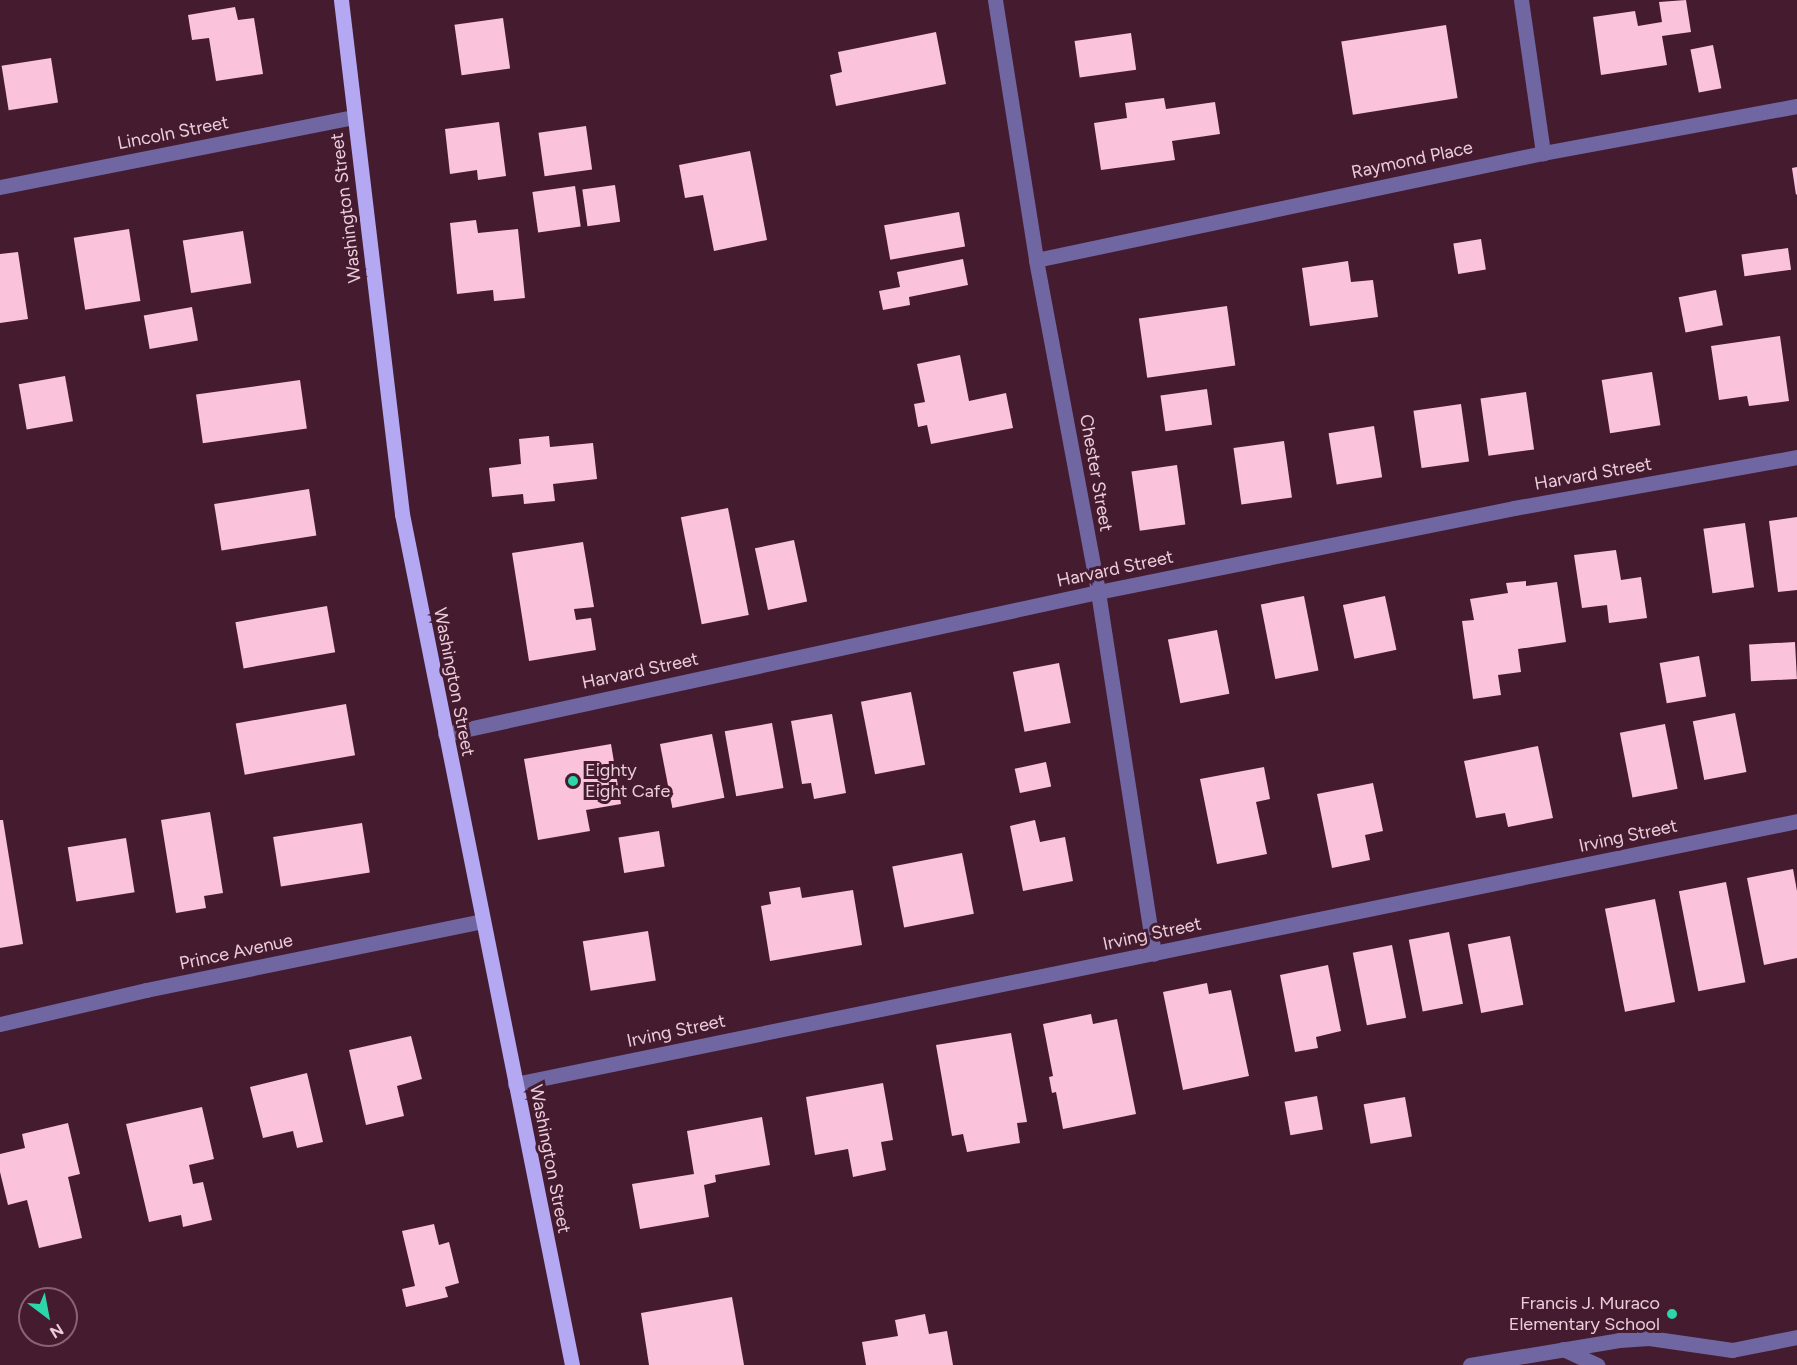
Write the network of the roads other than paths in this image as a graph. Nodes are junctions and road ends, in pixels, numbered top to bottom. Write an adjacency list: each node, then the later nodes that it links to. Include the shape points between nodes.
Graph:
1 (341, 0): 5 (main road, Washington Street)
2 (995, 0): 8 (street, Chester Street)
3 (1521, 0): 6 (street)
4 (1797, 106): 6 (street, Raymond Place)
5 (354, 117): 7 (street, Lincoln Street); 11 (main road, Washington Street, via 402,514)
6 (1543, 153): 8 (street, Raymond Place)
7 (0, 187)
8 (1036, 260): 10 (street, Chester Street)
9 (1797, 457): 10 (street, Harvard Street, via 1514,508)
10 (1098, 592): 11 (street, Harvard Street); 14 (street, Chester Street)
11 (445, 734): 13 (main road, Washington Street)
12 (1797, 821): 14 (street, Irving Street)
13 (482, 921): 15 (street, Prince Avenue); 16 (main road, Washington Street)
14 (1154, 954): 16 (street, Irving Street)
15 (0, 1024)
16 (515, 1084): 19 (main road, Washington Street)
17 (1797, 1337): 18 (street, via 1732,1350 1649,1338)
18 (1563, 1349): 20 (street); 21 (street)
19 (572, 1365)
20 (1470, 1365)
21 (1599, 1365)

